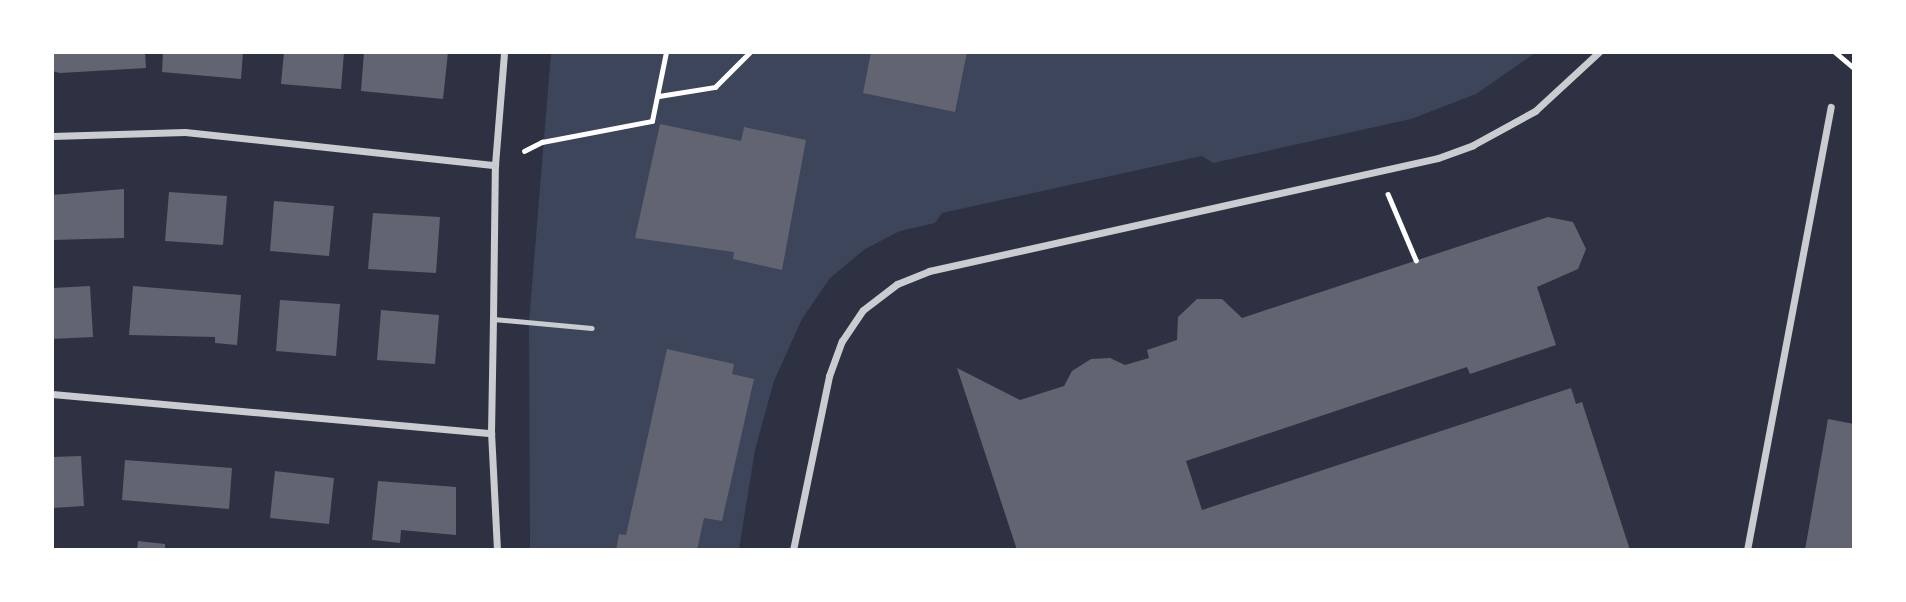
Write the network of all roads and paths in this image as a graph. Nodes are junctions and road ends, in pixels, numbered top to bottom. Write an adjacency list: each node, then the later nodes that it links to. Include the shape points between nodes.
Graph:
1 (504, 52): 10 (street)
2 (666, 52): 7 (path)
3 (750, 52): 7 (path, via 715,87)
4 (1599, 52): 11 (street, via 1560,91 1503,130 1438,158)
5 (1835, 52): 6 (path)
6 (1853, 68)
7 (659, 96): 10 (path, via 652,121 542,142)
8 (1831, 107): 19 (street)
9 (52, 136): 10 (street, via 185,132)
10 (495, 165): 13 (street)
11 (1382, 173): 12 (path, via 1394,215); 18 (street, via 929,271 897,284 863,310 842,341 829,376)
12 (1416, 260)
13 (493, 319): 14 (lane); 16 (street)
14 (592, 328)
15 (52, 394): 16 (street)
16 (491, 433): 17 (street)
17 (497, 550)
18 (793, 550)
19 (1747, 550)

